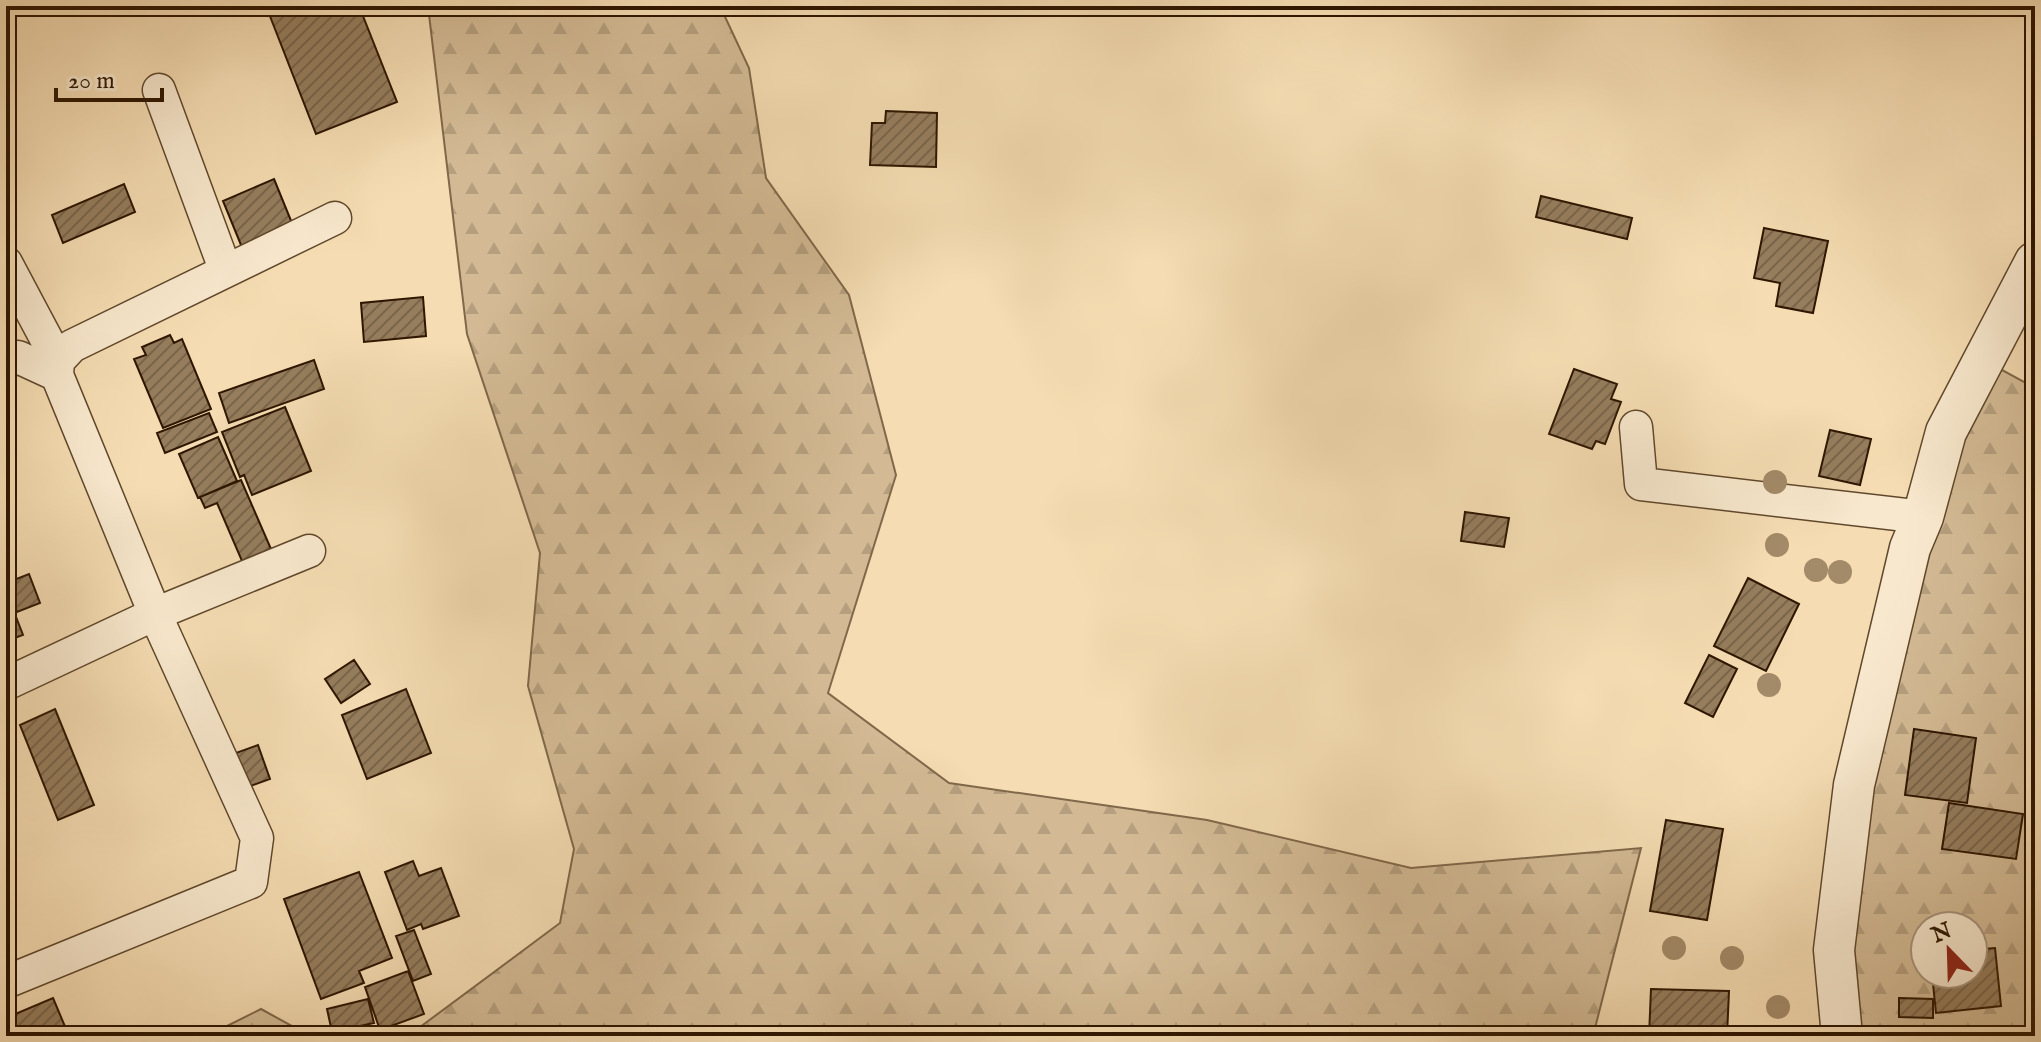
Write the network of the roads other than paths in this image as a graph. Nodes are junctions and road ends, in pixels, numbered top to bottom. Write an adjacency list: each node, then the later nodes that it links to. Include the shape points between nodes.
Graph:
1 (159, 90): 5 (street)
2 (335, 218): 5 (street)
3 (2035, 262): 9 (street, via 1946,432)
4 (6, 263): 7 (street)
5 (225, 269): 7 (street, via 72,346)
6 (6, 362): 7 (street, via 18,357)
7 (58, 368): 11 (street)
8 (1636, 427): 9 (street, via 1641,484)
9 (1923, 517): 14 (street, via 1910,548 1854,785 1834,950)
10 (309, 551): 11 (street)
11 (155, 614): 12 (street); 13 (street, via 257,838 251,882)
12 (6, 684)
13 (6, 982)
14 (1842, 1036)

